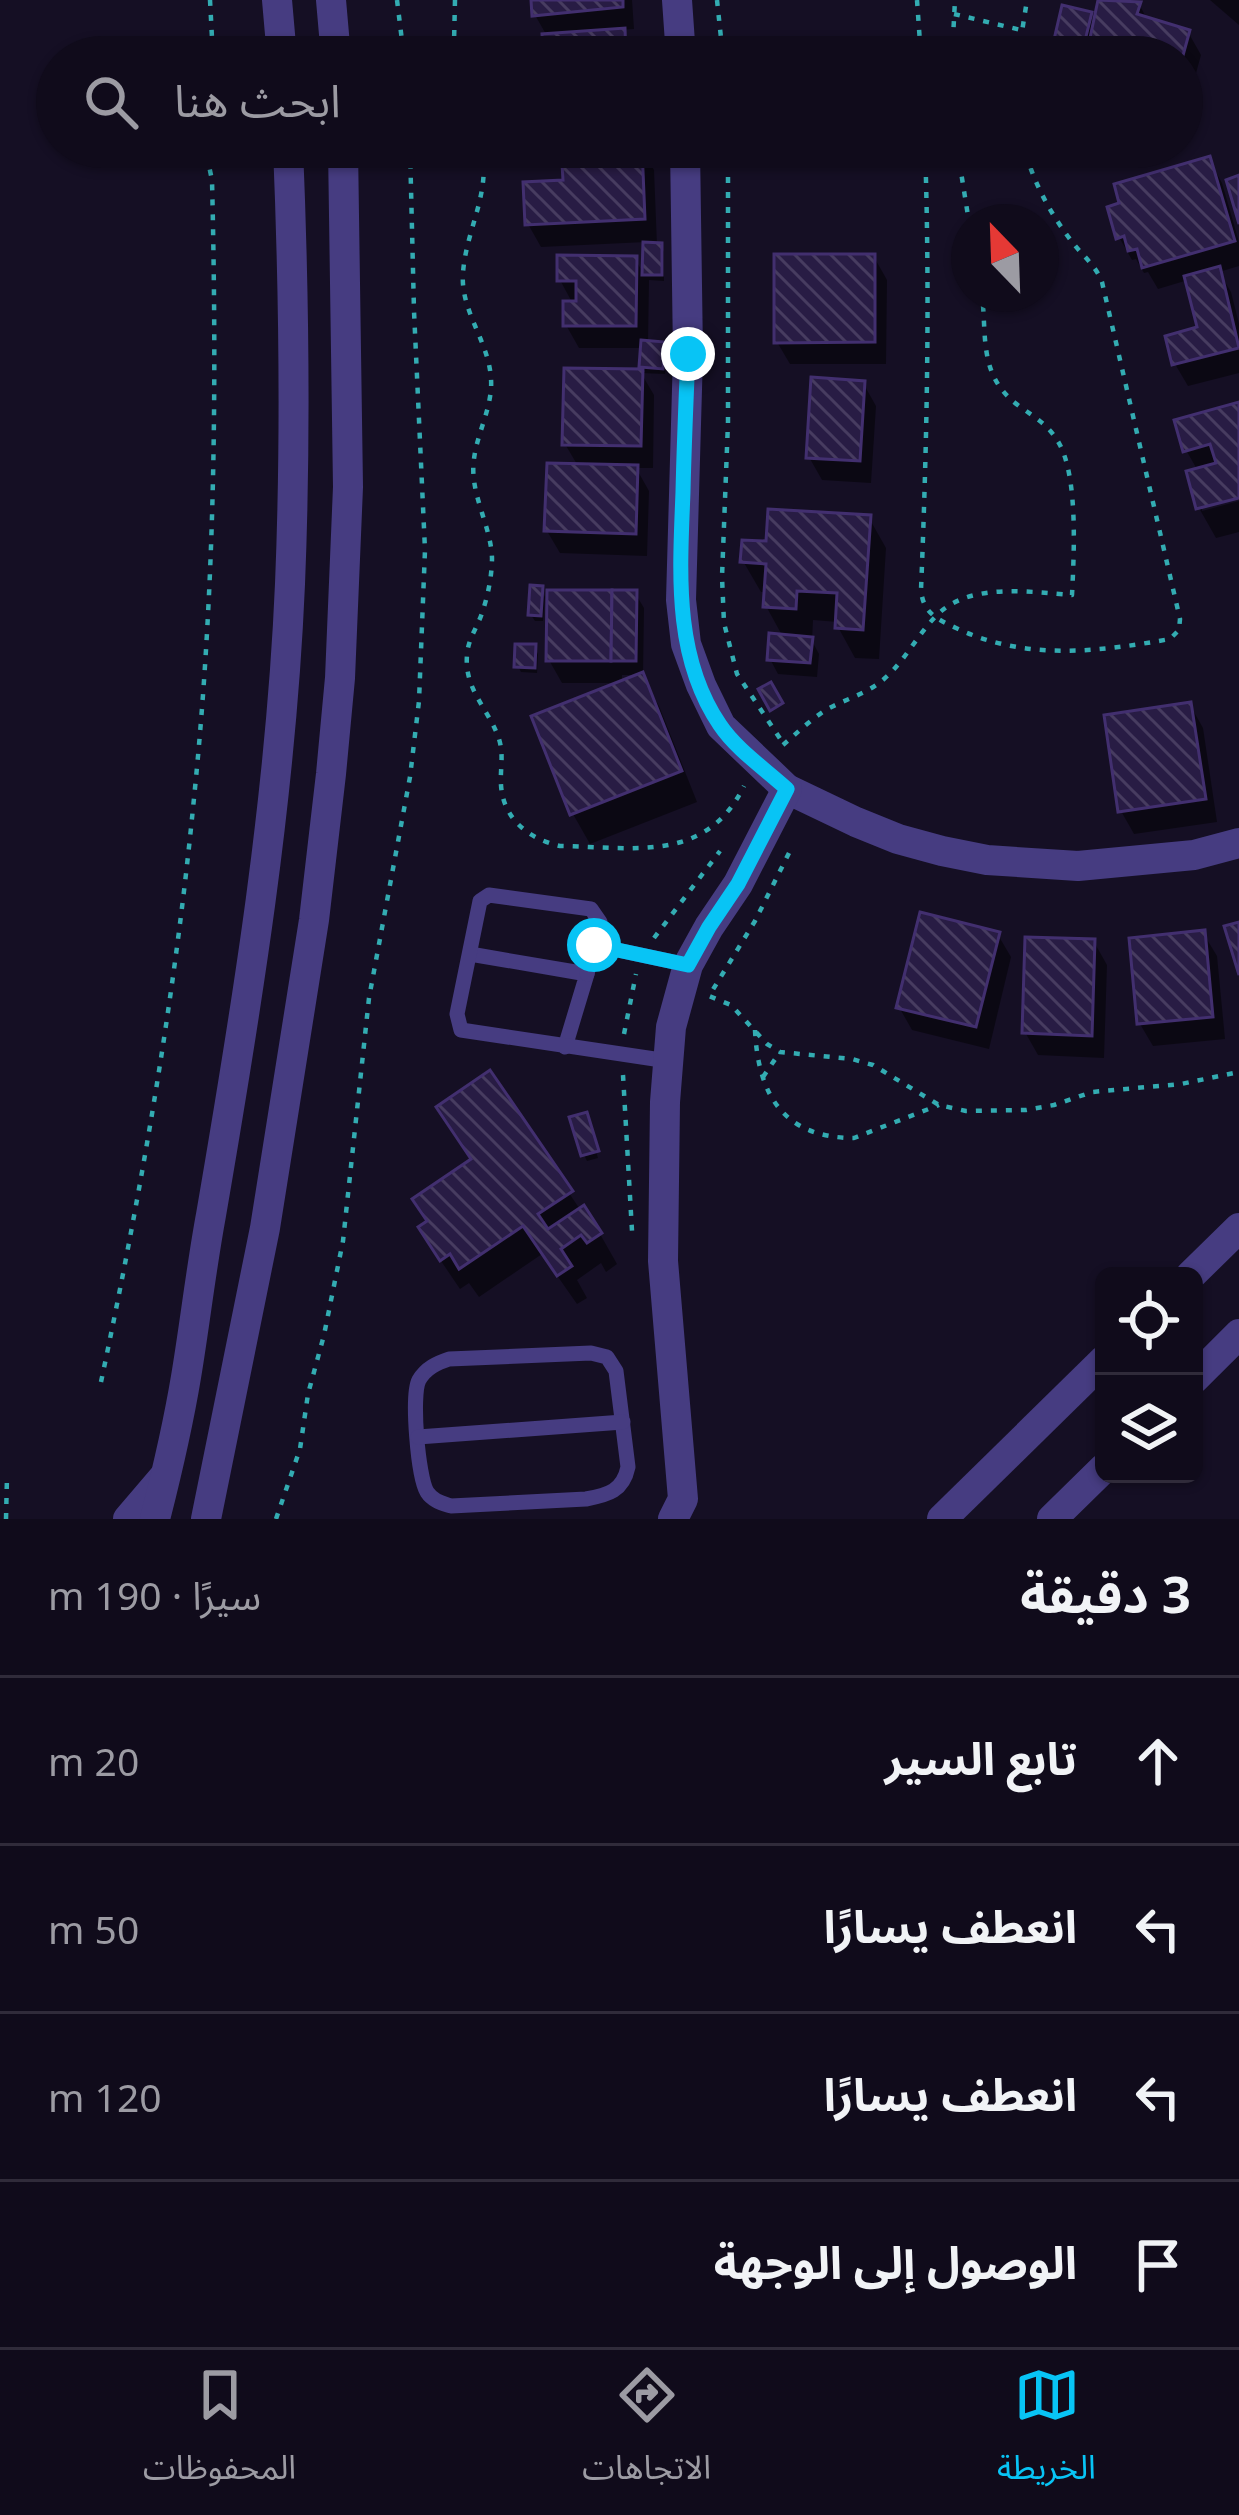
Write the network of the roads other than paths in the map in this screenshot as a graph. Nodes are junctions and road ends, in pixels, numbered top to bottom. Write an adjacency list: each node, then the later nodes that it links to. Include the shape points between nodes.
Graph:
1 (278, 0): 4 (street)
2 (331, 0): 5 (street)
3 (677, 0): 6 (street)
4 (281, 36)
5 (334, 36)
6 (679, 36)
7 (289, 168): 25 (street, via 293,473 278,734 256,940)
8 (343, 168): 31 (street, via 348,487 333,750 277,1158)
9 (685, 168): 10 (street, via 686,644 721,726)
10 (801, 796): 11 (street, via 920,845 1032,865 1124,864); 14 (street)
11 (1239, 843)
12 (594, 945): 13 (lane, via 600,922 591,909 490,895 480,902); 14 (lane); 15 (lane)
13 (470, 954): 15 (lane); 16 (lane, via 461,1030)
14 (688, 965): 17 (street)
15 (587, 974): 16 (lane)
16 (565, 1047): 17 (lane)
17 (668, 1061): 33 (street, via 663,1262 683,1499)
18 (1239, 1228): 19 (street)
19 (1199, 1267)
20 (1239, 1334): 22 (street)
21 (1095, 1369): 34 (street)
22 (1198, 1375)
23 (623, 1422): 24 (lane); 24 (lane, via 616,1371 599,1353 449,1359 416,1386); 27 (lane, via 626,1478 611,1493)
24 (418, 1437): 28 (lane, via 428,1494)
25 (166, 1474): 29 (street); 30 (street)
26 (1095, 1477): 35 (street)
27 (586, 1498): 28 (lane); 32 (lane)
28 (488, 1512)
29 (128, 1519)
30 (155, 1519)
31 (206, 1519)
32 (587, 1519)
33 (673, 1519)
34 (942, 1519)
35 (1052, 1519)

